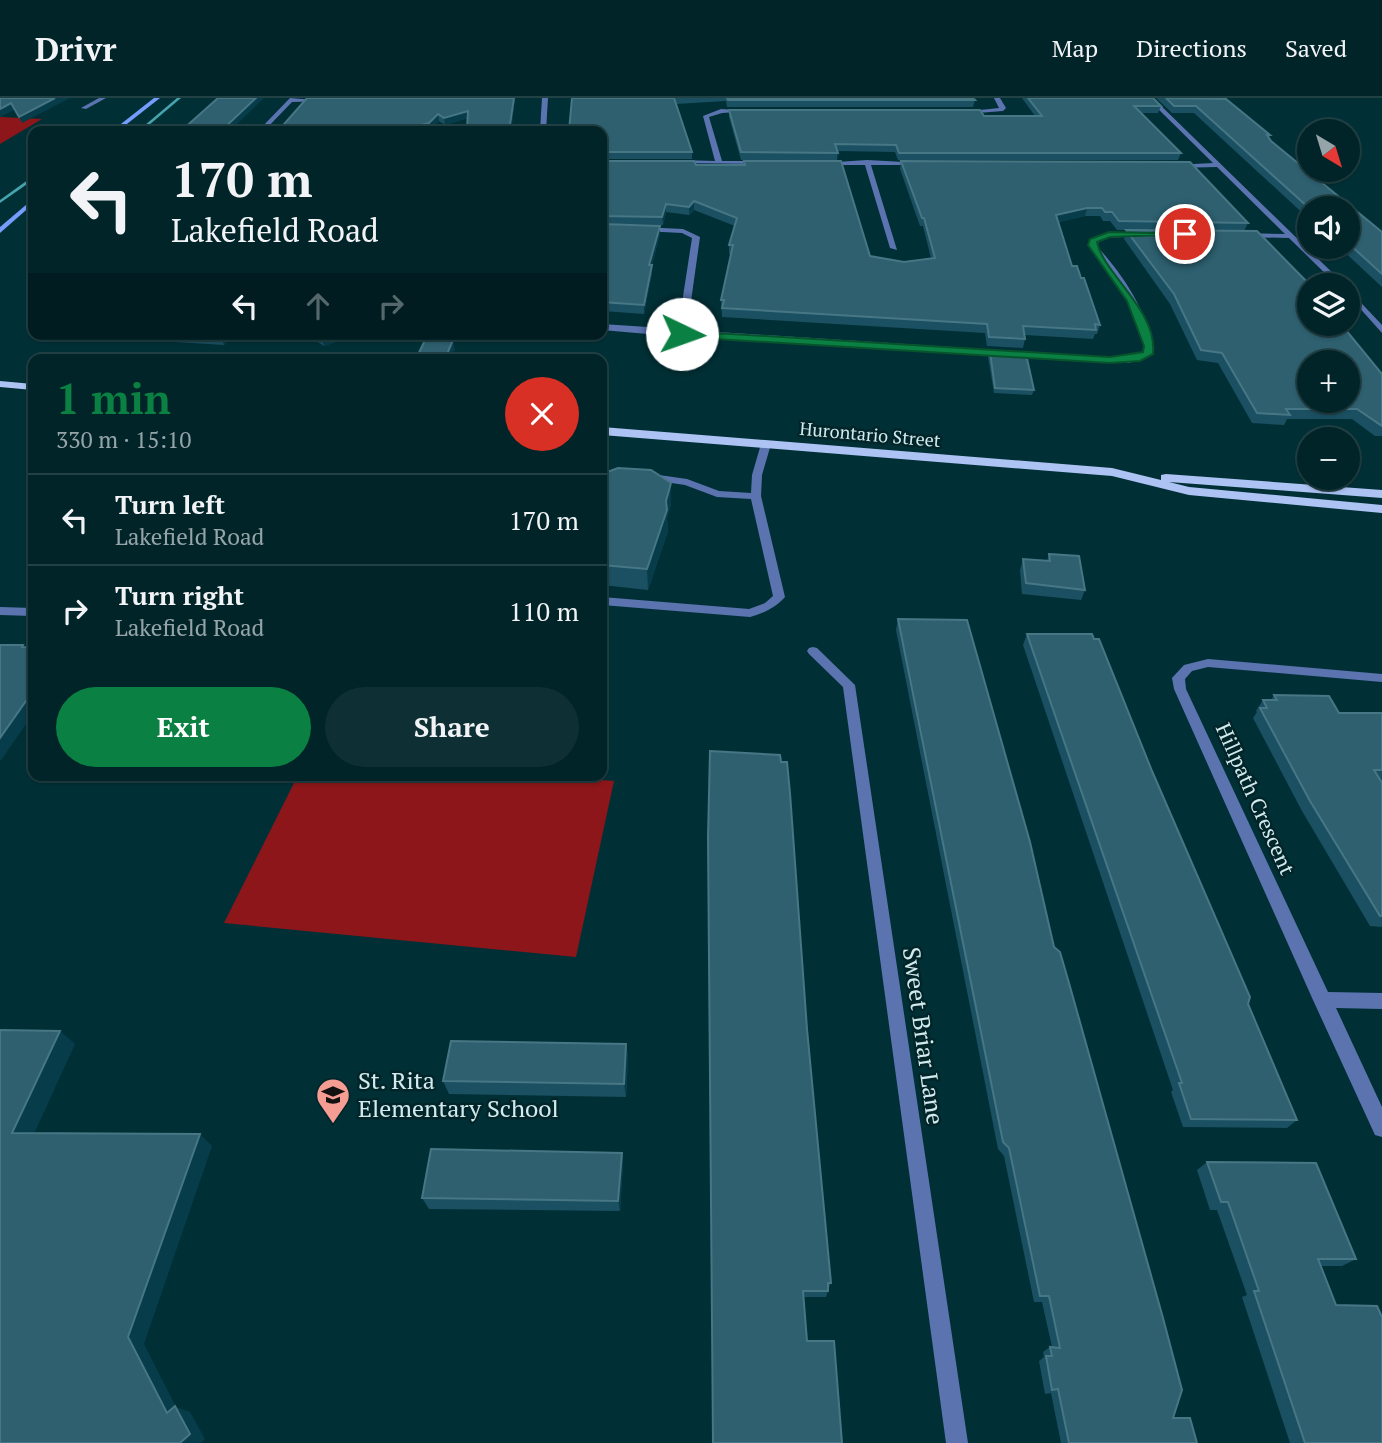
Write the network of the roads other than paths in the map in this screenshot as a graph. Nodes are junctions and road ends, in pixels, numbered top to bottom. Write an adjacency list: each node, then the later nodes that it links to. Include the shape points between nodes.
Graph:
1 (103, 98): 8 (street)
2 (157, 98): 11 (main road)
3 (545, 98): 13 (street)
4 (997, 98): 10 (street, via 1001,110)
5 (1150, 98): 20 (street)
6 (292, 99): 7 (street); 12 (street)
7 (332, 101)
8 (84, 108)
9 (761, 110): 15 (street, via 706,116)
10 (958, 111)
11 (121, 126)
12 (266, 126)
13 (543, 126)
14 (669, 162): 15 (street)
15 (719, 162): 18 (street)
16 (867, 162): 17 (street); 19 (street); 28 (street)
17 (814, 163)
18 (774, 164)
19 (934, 164)
20 (1219, 165): 21 (street); 27 (street)
21 (1165, 167)
22 (28, 206): 24 (main road)
23 (631, 228): 33 (street, via 683,231 696,237)
24 (0, 231)
25 (1157, 234): 33 (street, via 1101,236 1092,245 1124,288 1139,320 1149,346 1148,354 1140,358 1110,360)
26 (1233, 235): 27 (street)
27 (1291, 236): 29 (street)
28 (894, 248)
29 (1329, 273)
30 (1360, 305): 32 (street)
31 (607, 327): 33 (street)
32 (1382, 330)
33 (682, 334)
34 (0, 384): 35 (main road)
35 (28, 387)
36 (607, 431): 37 (main road, Hurontario Street)
37 (766, 444): 39 (main road, Hurontario Street, via 1112,472); 41 (street)
38 (637, 475): 41 (street, via 687,482 717,494)
39 (1135, 479): 40 (main road, Hurontario Street, via 1183,478); 42 (main road, Hurontario Street, via 1189,491)
40 (1382, 494)
41 (756, 496): 43 (street, via 779,597 769,606 750,613)
42 (1382, 509)
43 (607, 601)
44 (0, 611): 45 (street)
45 (28, 612)
46 (813, 651): 51 (street, Sweet Briar Lane, via 849,685)
47 (1382, 678): 48 (street, Hillpath Crescent, via 1208,663 1188,668 1178,678)
48 (1321, 1000): 49 (street); 50 (street, Hillpath Crescent)
49 (1382, 1001)
50 (1382, 1128)
51 (957, 1443)

